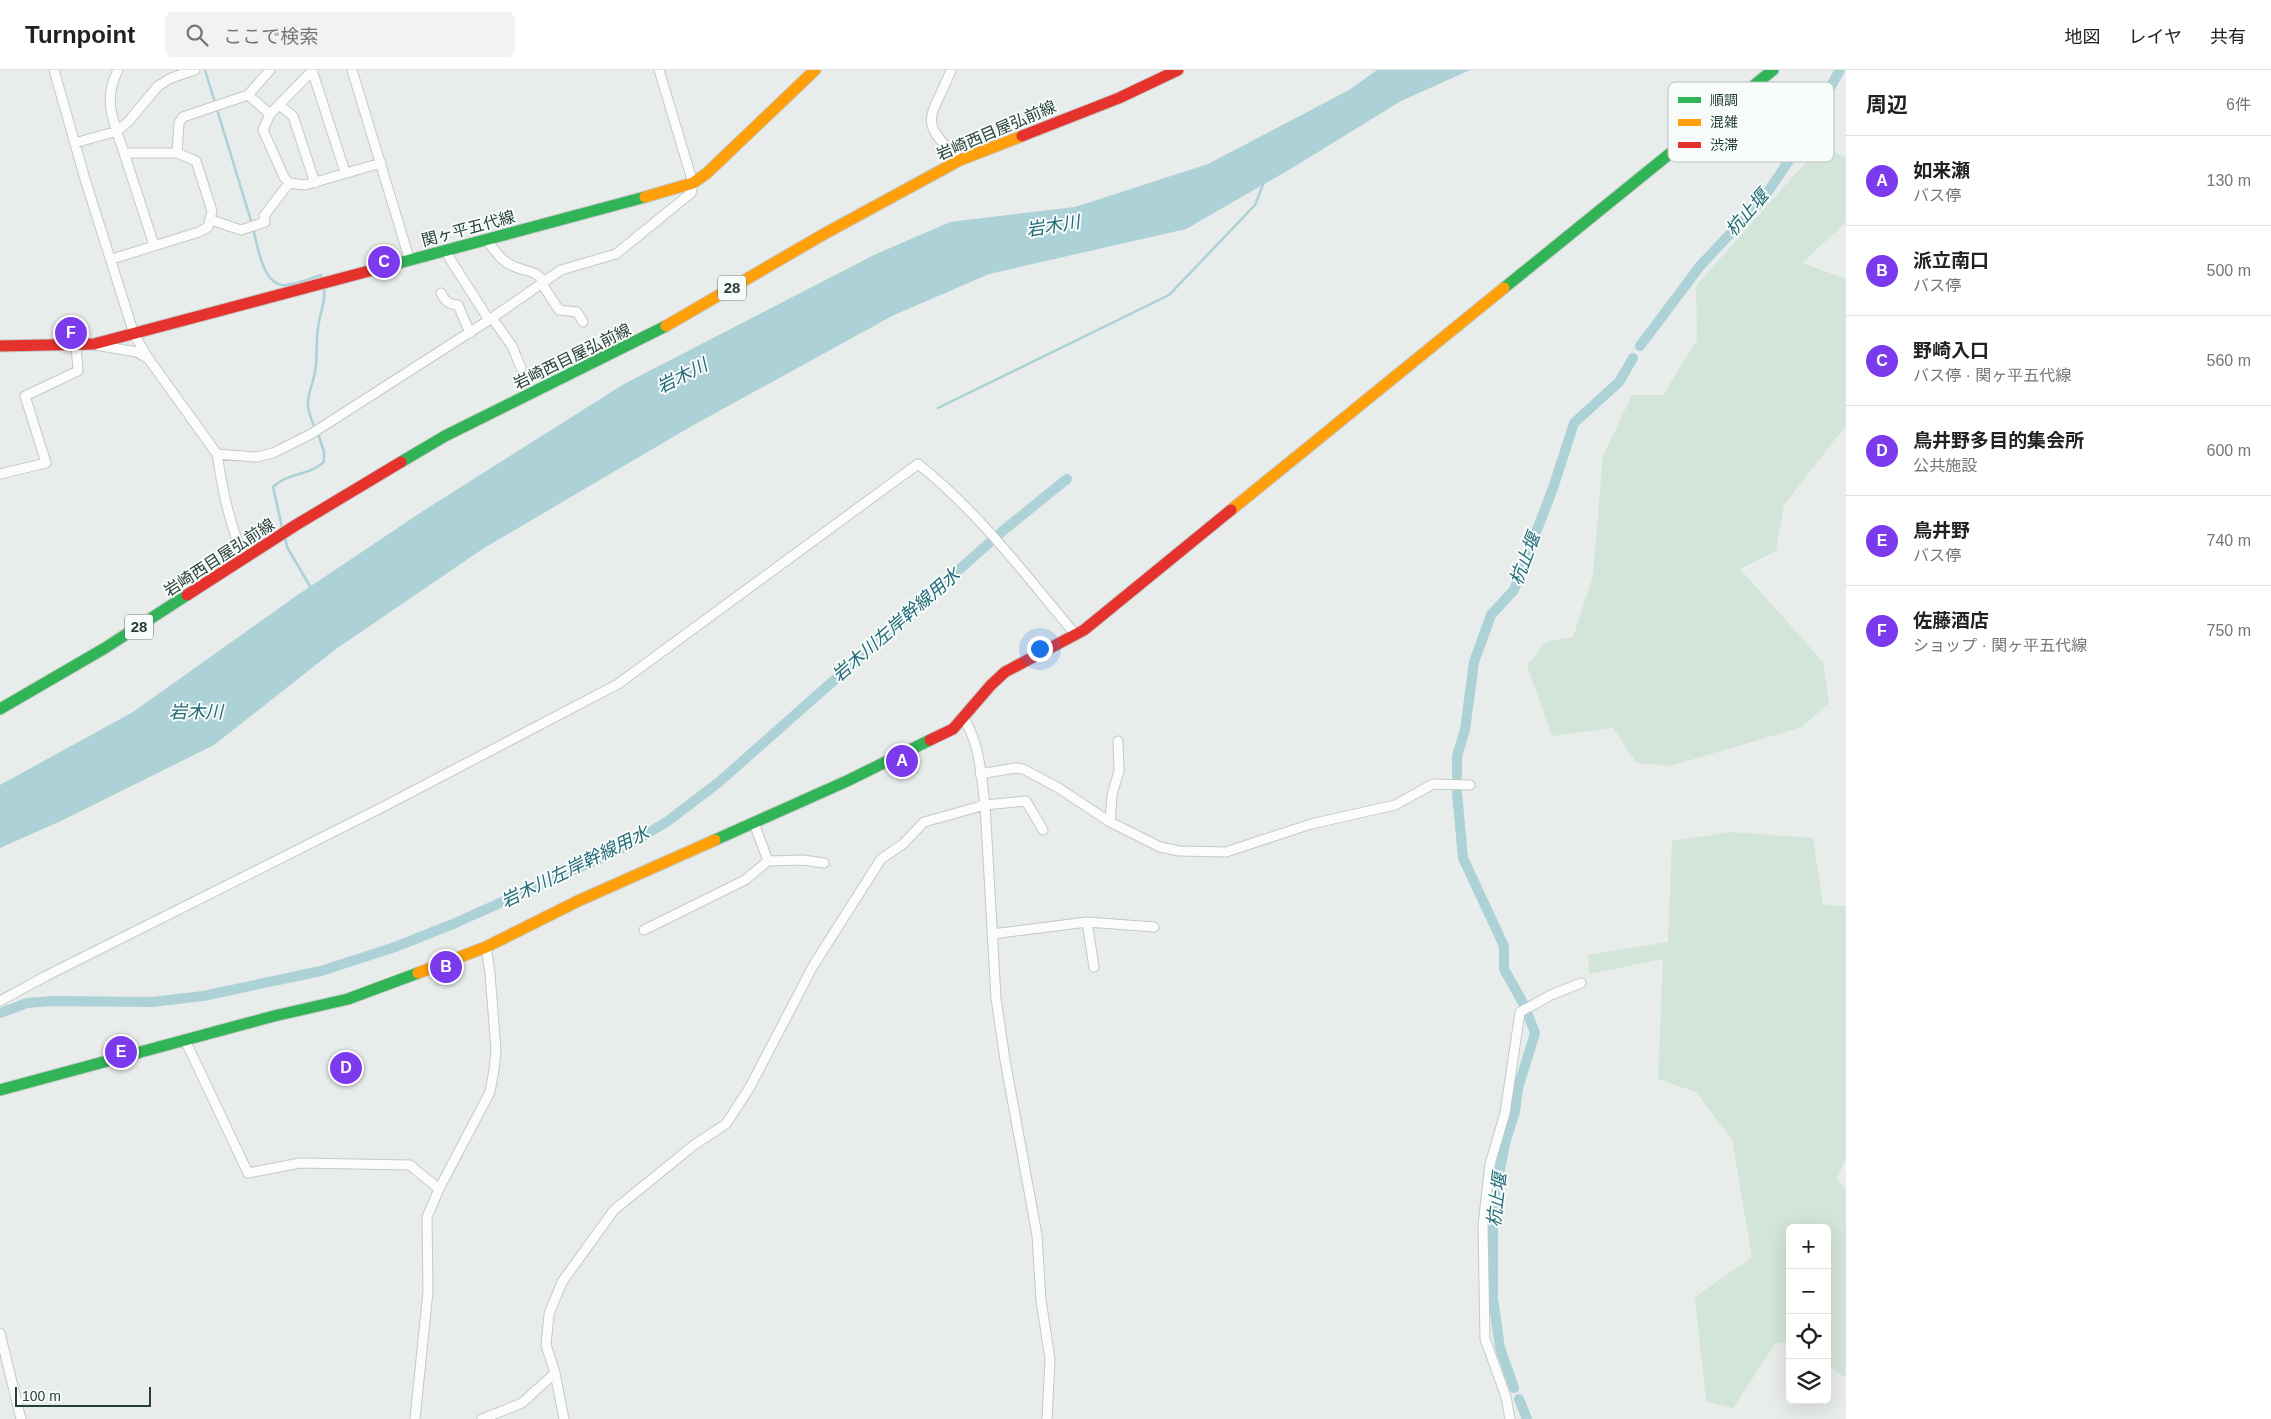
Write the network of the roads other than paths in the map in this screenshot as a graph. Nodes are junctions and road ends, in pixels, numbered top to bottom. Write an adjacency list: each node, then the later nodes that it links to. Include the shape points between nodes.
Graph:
1 (54, 70): 18 (street)
2 (118, 70): 17 (street, via 109,93)
3 (195, 70): 12 (street)
4 (270, 70): 14 (street)
5 (312, 70): 15 (street); 24 (street)
6 (352, 70): 23 (street)
7 (659, 70): 27 (street)
8 (815, 70): 27 (main road, 関ヶ平五代線)
9 (951, 70): 22 (street, via 931,112 931,124 940,142)
10 (1178, 70): 22 (main road, 岩崎西目屋弘前線 / 28, via 1119,98)
11 (1773, 70): 13 (main road)
12 (170, 74): 17 (street)
13 (1758, 82)
14 (248, 95): 16 (street); 20 (street, via 182,117)
15 (278, 105): 16 (street); 26 (street, via 293,116)
16 (270, 114): 25 (street, via 263,130 264,137)
17 (117, 130): 18 (street); 19 (street)
18 (75, 143): 32 (street)
19 (124, 153): 20 (street); 30 (street)
20 (177, 153): 28 (street, via 196,161 212,211)
21 (1668, 155): 48 (main road)
22 (960, 160): 47 (main road, 岩崎西目屋弘前線 / 28, via 824,234 655,333 444,436)
23 (381, 163): 24 (street); 33 (street)
24 (345, 172): 26 (street)
25 (289, 183): 26 (street); 28 (street, via 264,216 265,222 241,230)
26 (315, 183)
27 (693, 183): 29 (main road, 関ヶ平五代線); 34 (street, via 691,193 616,254 561,270)
28 (211, 220): 30 (street, via 208,227 199,232)
29 (487, 240): 31 (main road, 関ヶ平五代線); 34 (street, via 505,262 539,274)
30 (154, 245): 32 (street)
31 (445, 251): 33 (main road, 関ヶ平五代線); 36 (street)
32 (112, 259): 39 (street)
33 (410, 261): 39 (main road, 関ヶ平五代線)
34 (543, 283): 36 (street); 37 (street, via 559,310 577,312)
35 (440, 293): 38 (street, via 445,301 458,305)
36 (491, 319): 38 (street); 44 (street, via 512,346)
37 (583, 322)
38 (470, 332): 45 (street, via 323,427 273,453 256,457)
39 (134, 334): 40 (main road, 関ヶ平五代線); 43 (street)
40 (94, 344): 42 (main road, 関ヶ平五代線); 43 (street, via 137,352)
41 (0, 346): 42 (main road, 関ヶ平五代線)
42 (76, 346): 46 (street, via 78,372 25,396 46,463)
43 (148, 358): 45 (street)
44 (521, 368)
45 (217, 454): 47 (street, via 225,507)
46 (0, 474)
47 (245, 559): 49 (main road, 岩崎西目屋弘前線 / 28, via 98,653)
48 (1076, 635): 50 (main road, via 1006,672); 67 (street, via 944,484 918,464 618,684)
49 (0, 709)
50 (964, 719): 52 (street, via 974,735); 56 (main road, via 932,740)
51 (1118, 741): 55 (street, via 1119,771 1112,795)
52 (980, 774): 54 (street); 55 (street, via 1023,769 1058,787)
53 (1470, 785): 55 (street, via 1433,784 1395,805 1310,824 1226,852 1179,851 1160,847)
54 (985, 805): 57 (street, via 1026,800); 63 (street); 72 (street, via 924,822 903,844 881,859 813,966 750,1087 726,1124 694,1145 614,1210 603,1224 554,1298 546,1345)
55 (1110, 822)
56 (754, 823): 58 (street); 64 (main road)
57 (1043, 830)
58 (768, 861): 59 (street); 62 (street, via 745,880)
59 (824, 863)
60 (1087, 922): 61 (street); 63 (street); 65 (street)
61 (1154, 927)
62 (644, 930)
63 (992, 934): 77 (street, via 996,998 1005,1060 1037,1235 1041,1300 1050,1359)
64 (486, 946): 68 (main road, via 348,999); 70 (street, via 496,1050 493,1077 490,1092)
65 (1094, 967)
66 (1581, 983): 78 (street, via 1520,1012 1505,1113 1490,1164 1483,1225 1485,1339 1506,1397)
67 (0, 1001)
68 (185, 1040): 69 (main road); 70 (street, via 248,1173 300,1162 410,1165)
69 (0, 1090)
70 (439, 1189): 74 (street, via 428,1217 428,1291)
71 (1, 1338): 73 (street)
72 (555, 1373): 75 (street, via 522,1403); 76 (street)
73 (21, 1419)
74 (415, 1419)
75 (482, 1419)
76 (564, 1419)
77 (1047, 1419)
78 (1510, 1419)

